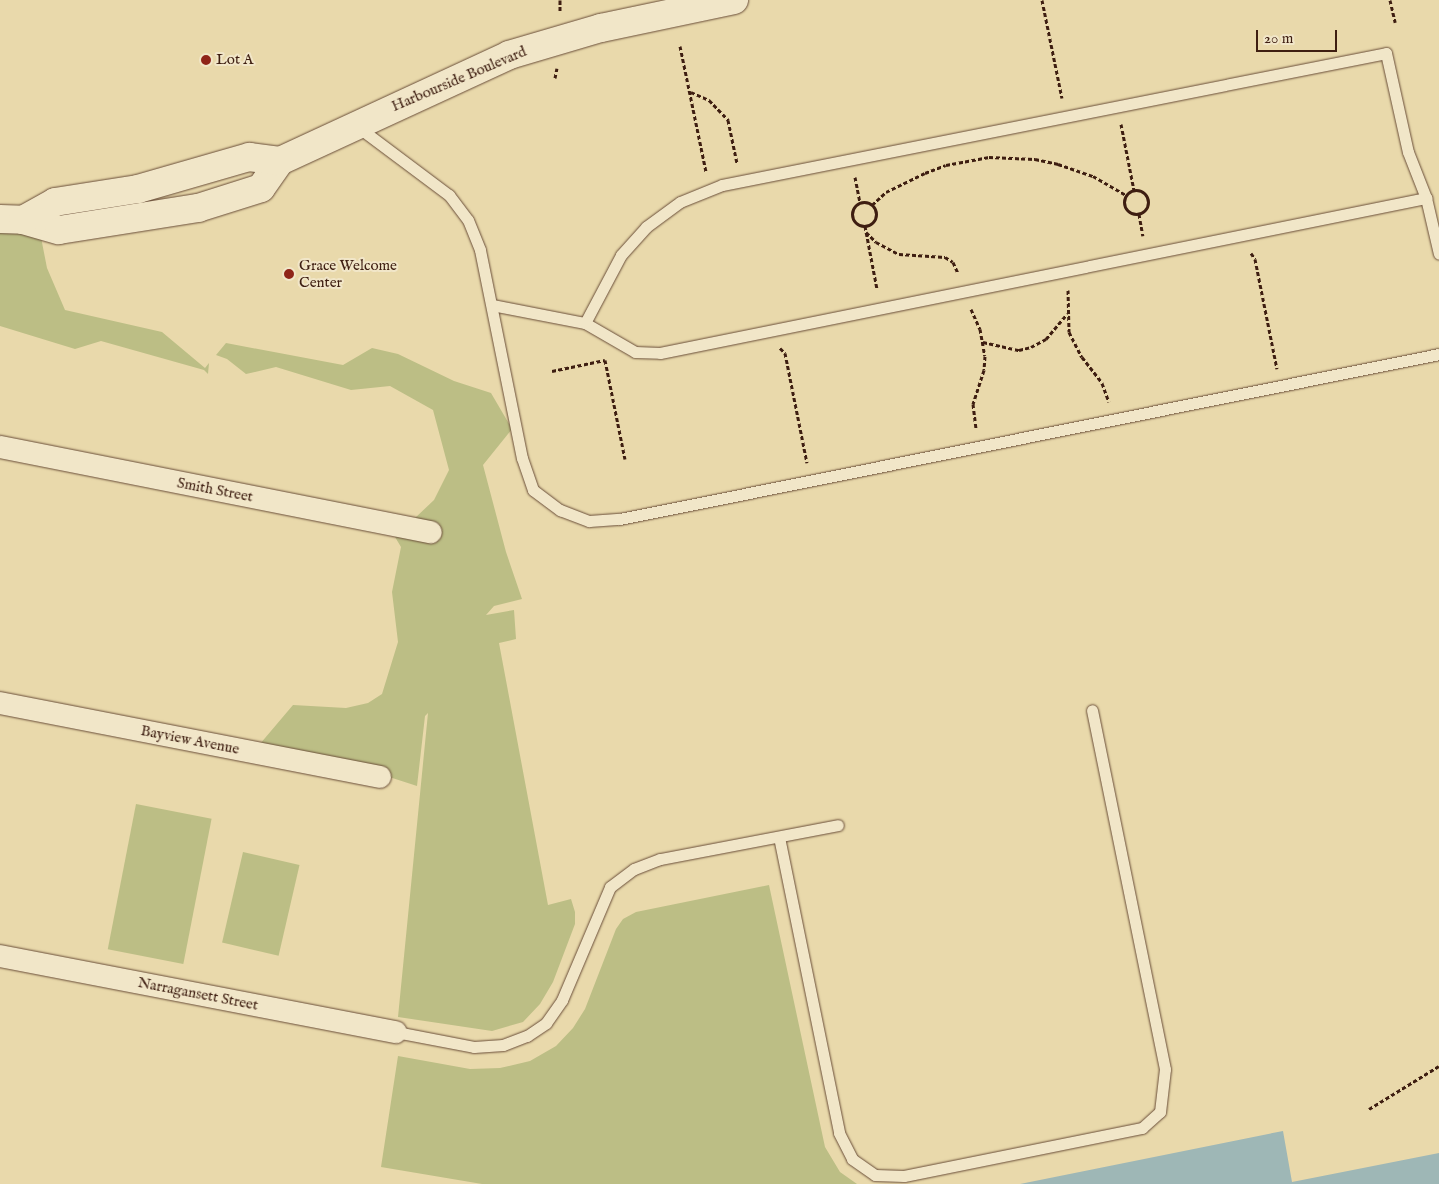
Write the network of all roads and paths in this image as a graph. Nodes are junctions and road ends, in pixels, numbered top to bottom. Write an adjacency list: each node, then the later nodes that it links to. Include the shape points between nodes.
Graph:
1 (734, 0): 9 (street, Harbourside Boulevard, via 601,28 509,56)
2 (1042, 0): 7 (path)
3 (1390, 0): 4 (path)
4 (1395, 22)
5 (680, 46): 6 (path)
6 (690, 92): 10 (path, via 709,100 728,120); 12 (path)
7 (1062, 100)
8 (1120, 116): 13 (path)
9 (355, 124): 19 (street, Harbourside Boulevard, via 280,161 261,188 198,208 59,230); 28 (lane, via 449,195 468,220 480,250)
10 (738, 165)
11 (854, 169): 16 (path)
12 (708, 181)
13 (1134, 190): 14 (path); 18 (path, via 1142,190 1149,200 1145,210)
14 (1126, 195): 17 (path, via 1093,176 1058,164 1035,159 990,157 946,165 925,173 886,192); 18 (path, via 1127,210)
15 (1426, 198): 24 (lane); 31 (lane, via 660,353 635,352); 31 (lane, via 1408,152 1386,52 722,185 680,202 646,227 621,255)
16 (860, 202): 17 (path); 20 (path, via 853,208 851,216 855,223)
17 (872, 205): 20 (path, via 875,218)
18 (1139, 214): 22 (path)
19 (11, 220)
20 (865, 226): 21 (path)
21 (866, 232): 25 (path, via 876,242 899,254 945,257 953,262); 27 (path)
22 (1144, 238)
23 (1249, 251): 36 (path, via 1255,259)
24 (1439, 254)
25 (959, 277)
26 (1069, 286): 30 (path)
27 (879, 300)
28 (492, 305): 31 (lane); 41 (lane, via 522,458 533,490 560,510 589,521 620,518)
29 (969, 306): 32 (path)
30 (1067, 314): 32 (path, via 1046,339 1031,347 1019,350); 37 (path, via 1074,343 1105,388)
31 (586, 323)
32 (983, 342): 39 (path, via 984,370 972,412)
33 (779, 346): 41 (path, via 785,353)
34 (1439, 354): 36 (lane)
35 (552, 371): 40 (path, via 605,360)
36 (1280, 386): 37 (lane)
37 (1112, 420): 39 (lane)
38 (0, 447): 42 (street, Smith Street)
39 (979, 447): 41 (lane)
40 (625, 459)
41 (811, 480)
42 (431, 532)
43 (0, 703): 45 (street, Bayview Avenue)
44 (1092, 710): 47 (lane, via 1165,1070 1160,1112 1142,1128 904,1176 875,1175 852,1159 839,1133)
45 (380, 777)
46 (838, 825): 47 (lane)
47 (779, 837): 49 (lane, via 660,859 634,869 610,887 562,1000 546,1023 527,1036 503,1045 474,1047)
48 (0, 956): 49 (street, Narragansett Street)
49 (396, 1032)
50 (1439, 1066): 51 (path)
51 (1368, 1109)

